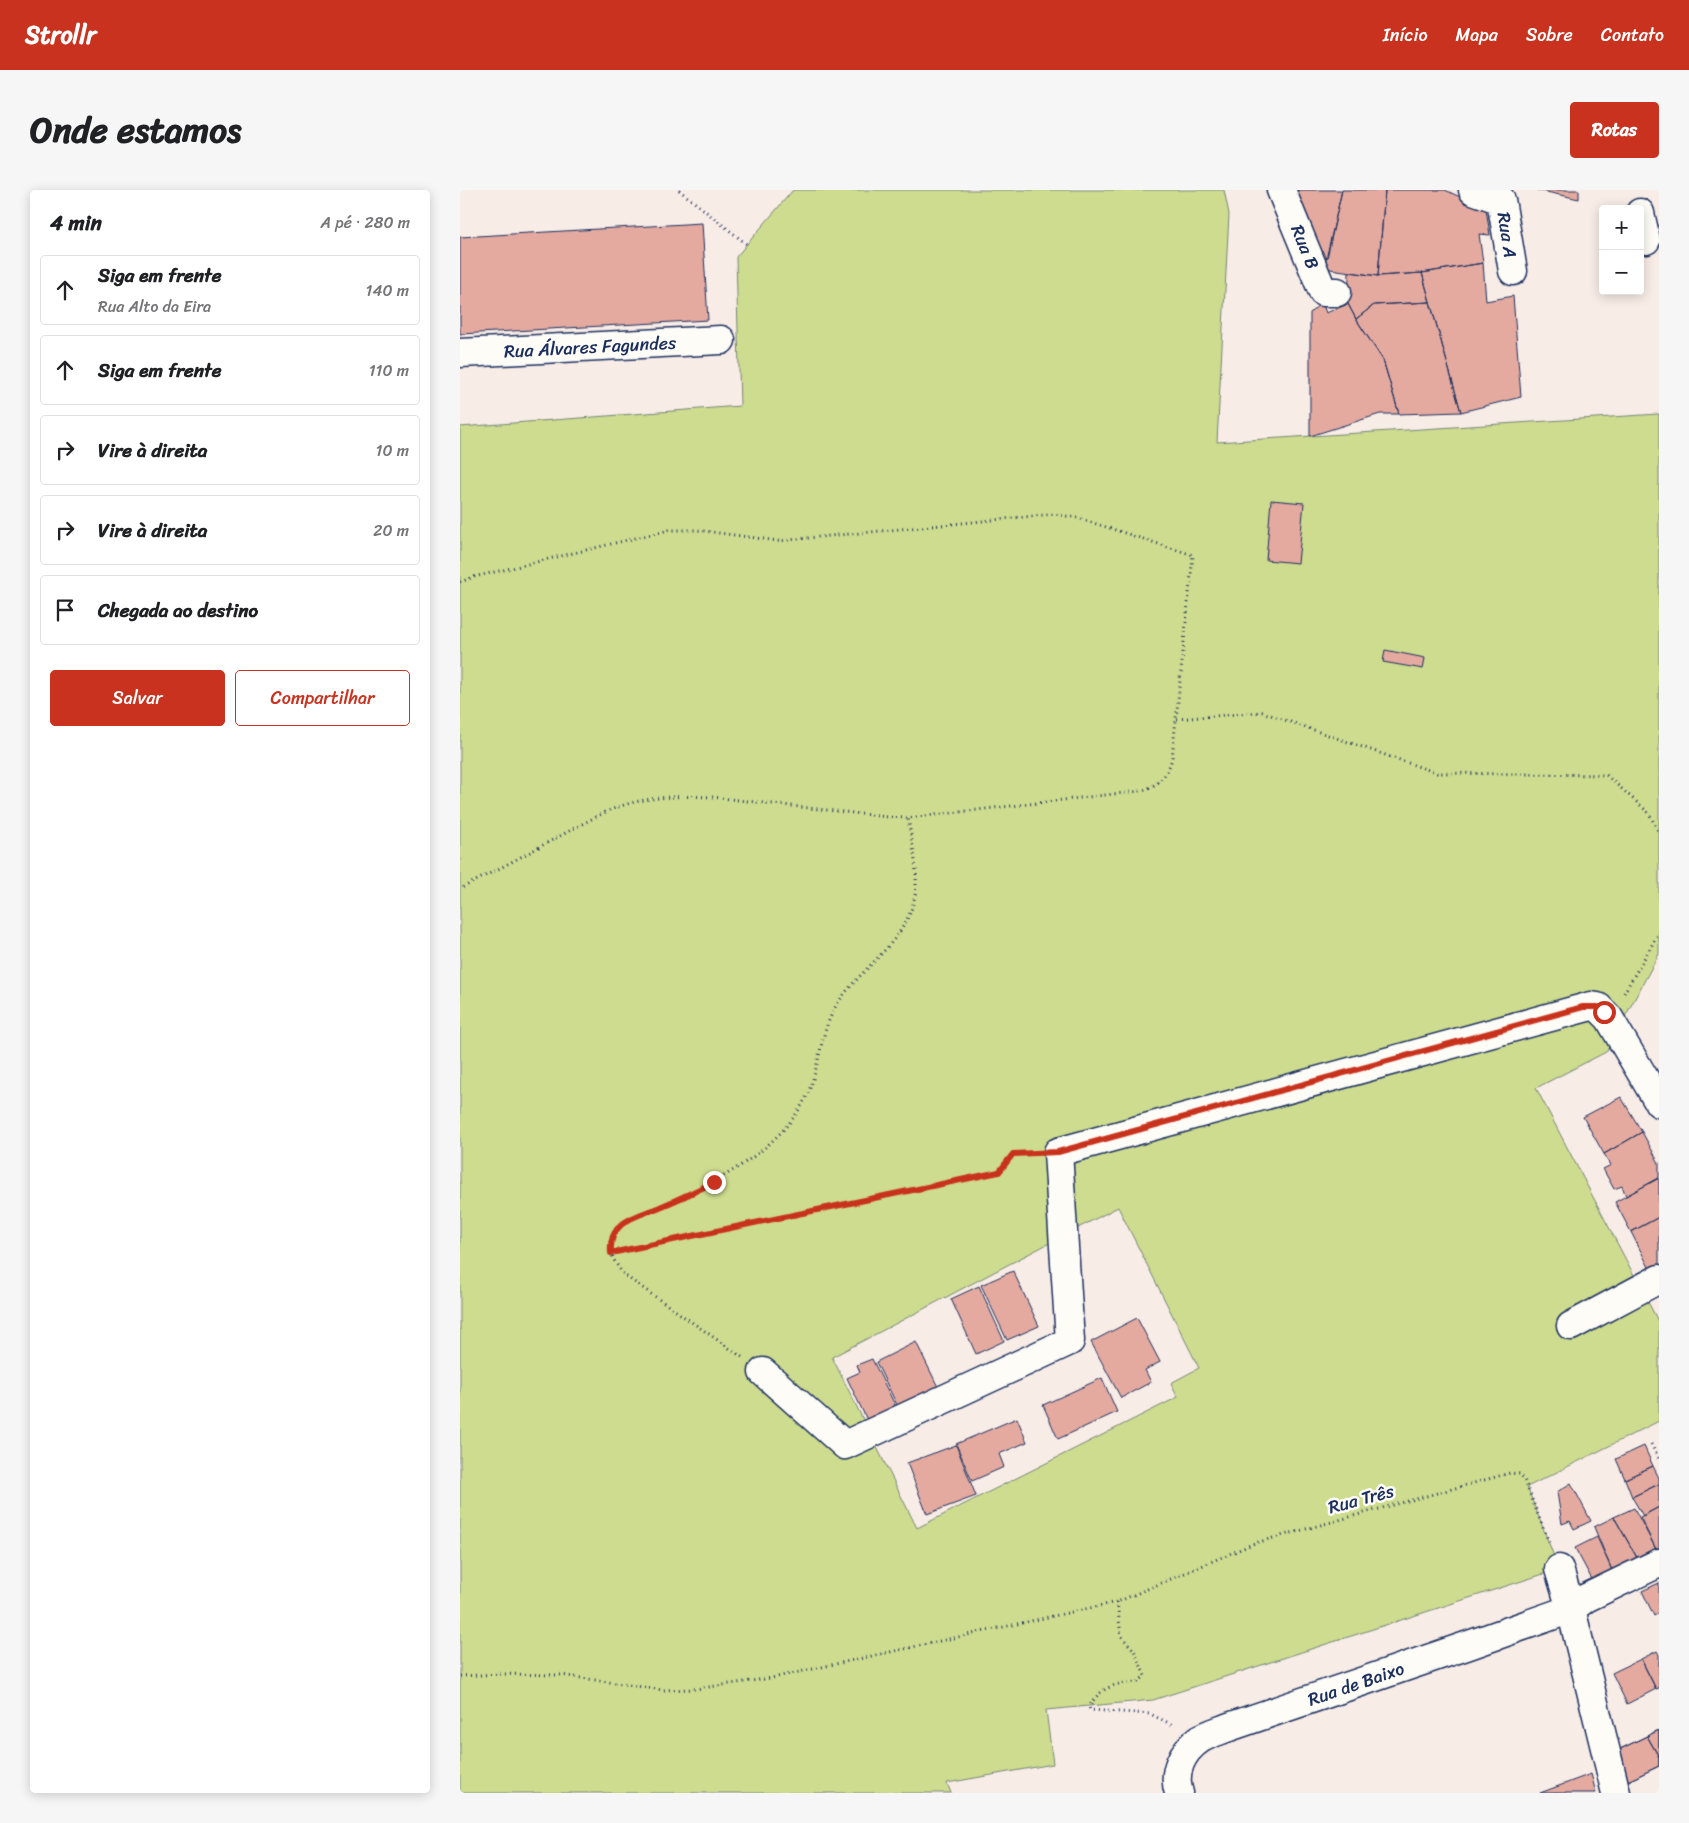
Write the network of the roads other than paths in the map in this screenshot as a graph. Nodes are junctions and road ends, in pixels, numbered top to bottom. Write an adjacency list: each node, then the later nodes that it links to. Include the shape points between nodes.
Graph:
1 (1281, 190): 8 (street, Rua B, via 1323,292)
2 (1473, 190): 7 (street, Rua A, via 1502,200)
3 (1635, 190): 4 (street)
4 (1638, 205)
5 (1644, 231): 6 (street)
6 (1646, 240)
7 (1513, 271)
8 (1337, 292)
9 (721, 340): 10 (street, Rua Álvares Fagundes)
10 (460, 353)
11 (1659, 1103): 14 (street, via 1609,1018 1598,1007 1583,1007 1058,1152 1070,1341 845,1445)
12 (1659, 1279): 13 (street)
13 (1571, 1326)
14 (763, 1372)
15 (1659, 1563): 17 (street, Rua de Baixo)
16 (1559, 1569): 17 (street)
17 (1571, 1608): 18 (street, Rua de Baixo, via 1200,1739 1185,1752 1176,1770); 19 (street)
18 (1179, 1793)
19 (1616, 1793)

